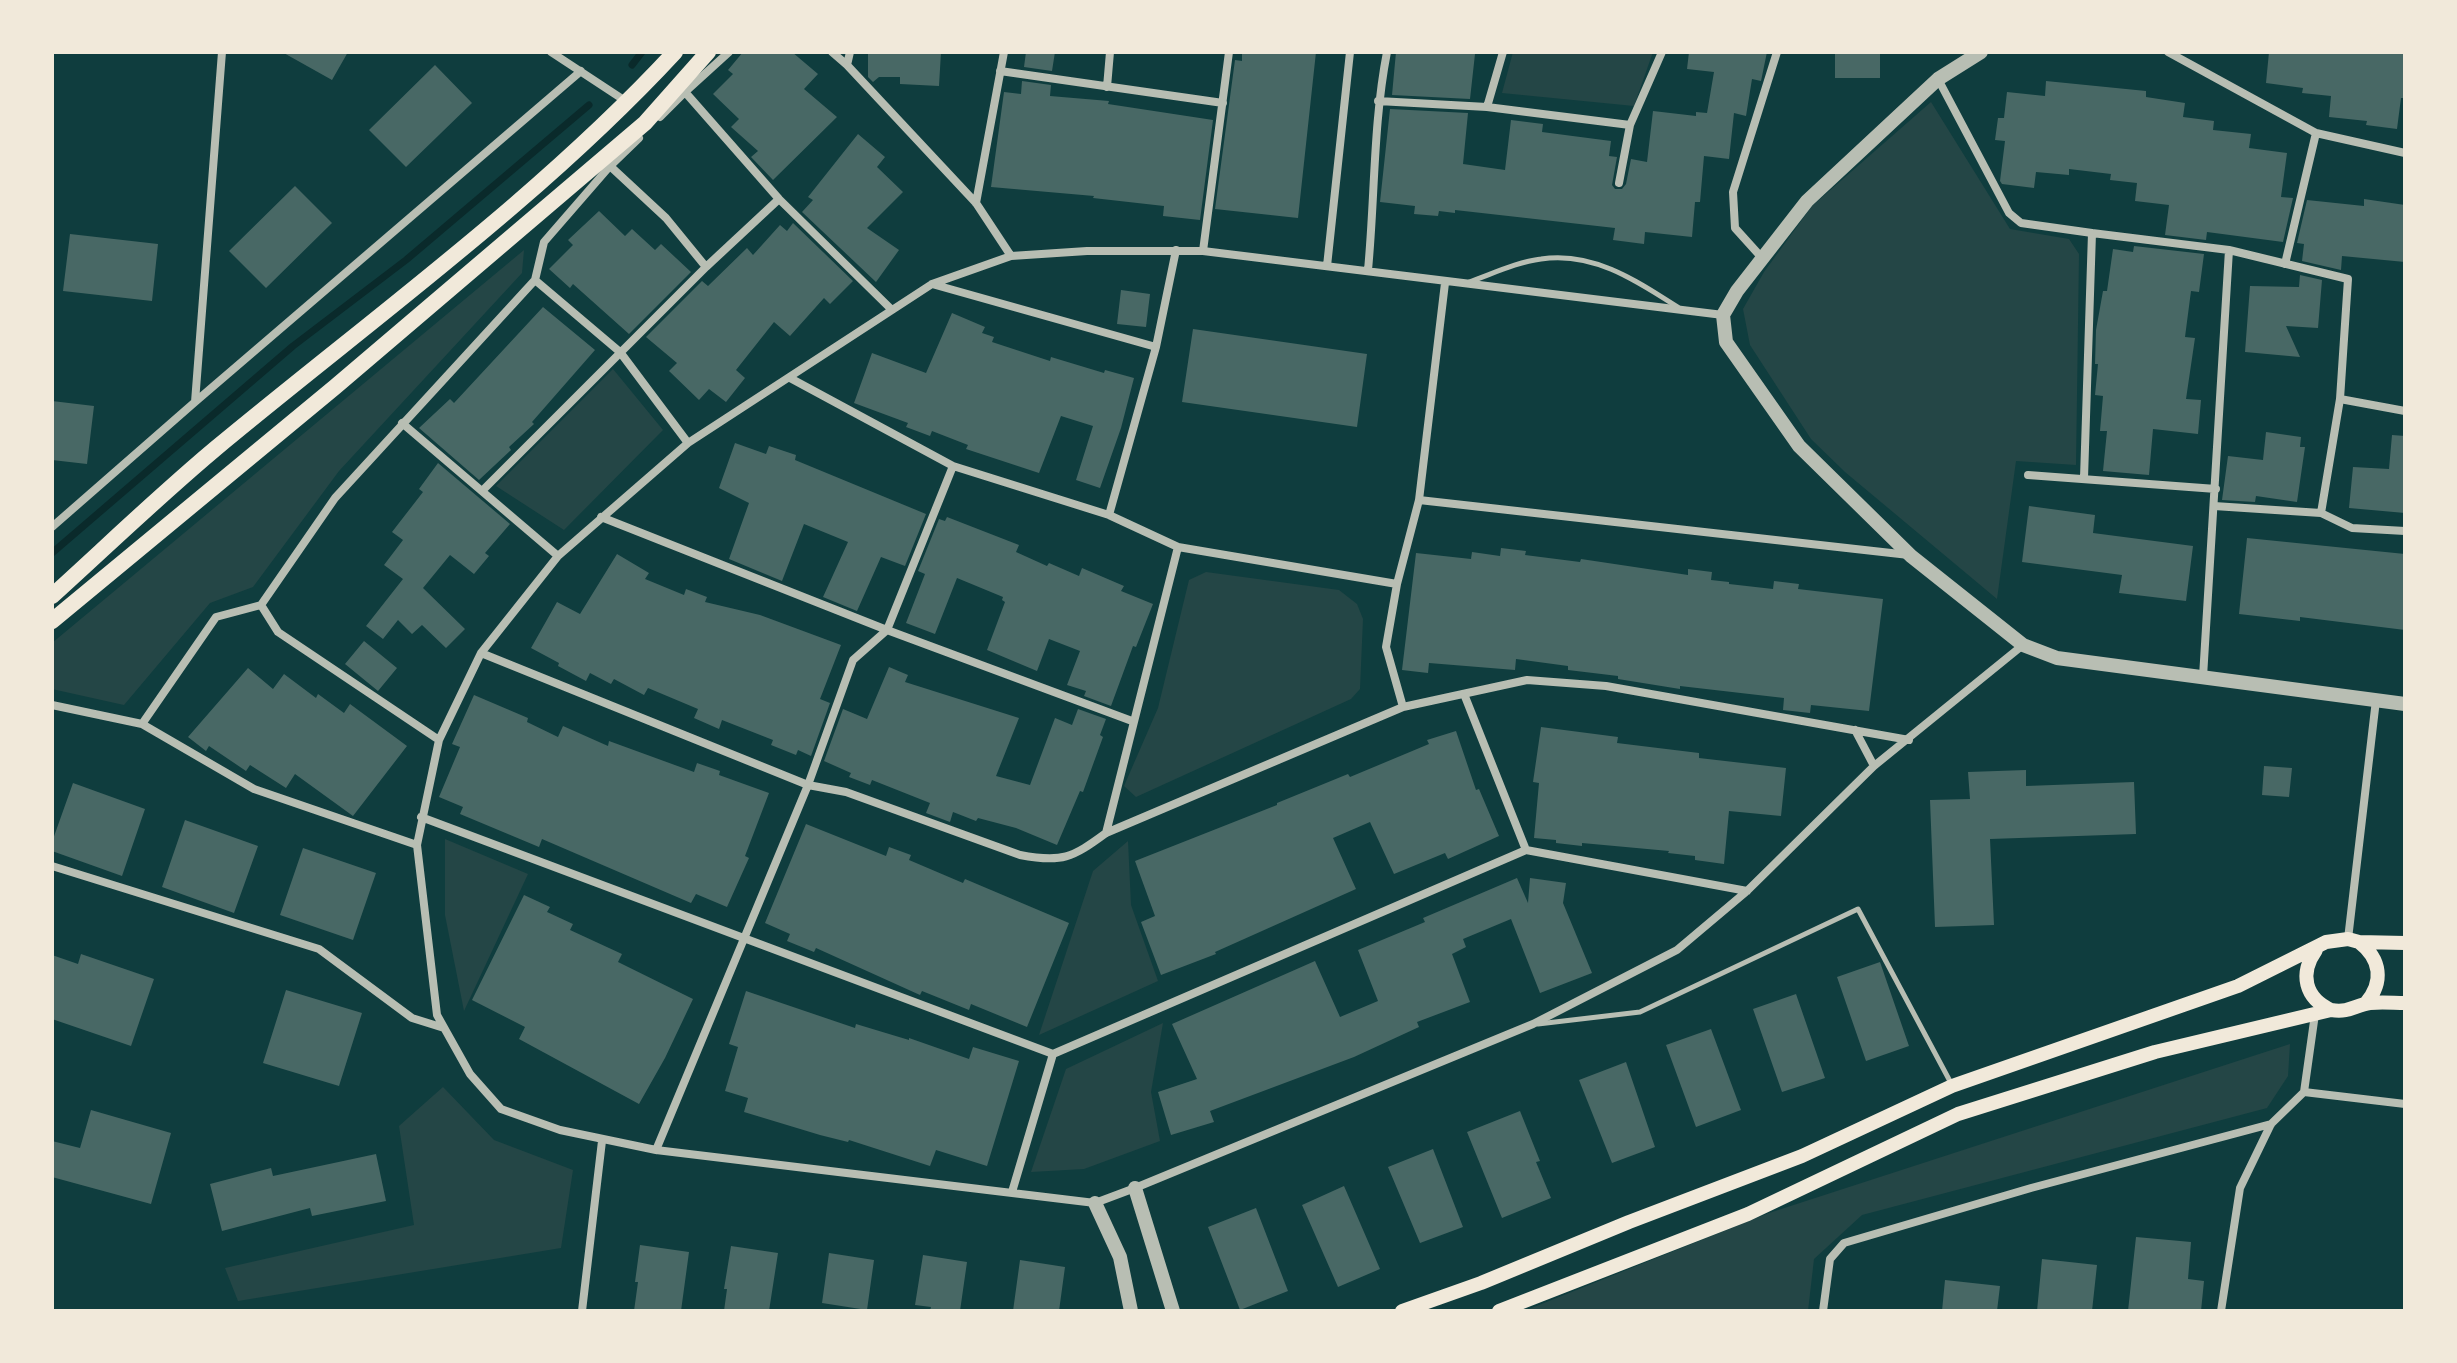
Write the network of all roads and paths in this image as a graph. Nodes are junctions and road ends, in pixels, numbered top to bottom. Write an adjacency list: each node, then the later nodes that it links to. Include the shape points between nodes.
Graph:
1 (222, 52): 56 (street)
2 (551, 52): 19 (street)
3 (675, 52): 25 (main road)
4 (708, 52): 78 (main road, via 645,123)
5 (729, 52): 23 (street)
6 (832, 52): 18 (street)
7 (850, 52): 18 (street)
8 (1004, 52): 20 (street)
9 (1110, 52): 22 (street)
10 (1229, 52): 26 (street)
11 (1350, 52): 42 (street)
12 (1387, 52): 24 (street)
13 (1503, 52): 27 (street)
14 (1662, 52): 28 (street)
15 (1777, 52): 40 (street, via 1733,192 1735,228)
16 (1981, 52): 21 (street)
17 (2168, 52): 29 (street)
18 (847, 65): 34 (street)
19 (581, 71): 25 (street); 56 (street)
20 (1000, 71): 22 (street); 34 (street)
21 (1938, 79): 35 (street, via 2009,213 2021,223); 40 (street, via 1807,201)
22 (1107, 87): 26 (street)
23 (685, 92): 31 (street); 33 (street)
24 (1378, 101): 27 (street); 44 (street)
25 (628, 103): 76 (main road, via 457,253 212,451)
26 (1223, 103): 38 (street)
27 (1487, 107): 28 (street)
28 (1630, 125): 32 (street)
29 (2316, 133): 30 (street); 41 (street)
30 (2405, 153)
31 (610, 166): 43 (street, via 666,218); 45 (street, via 544,242)
32 (1619, 183)
33 (779, 199): 43 (street); 49 (street)
34 (976, 203): 39 (street)
35 (2092, 233): 37 (street); 62 (street)
36 (1176, 250): 38 (street); 39 (street); 52 (street)
37 (2229, 250): 41 (street); 63 (street)
38 (1203, 251): 42 (street)
39 (1011, 256): 47 (street)
40 (1763, 259): 51 (street)
41 (2285, 264): 55 (street, via 2348,279)
42 (1327, 266): 44 (street)
43 (706, 267): 53 (street)
44 (1368, 270): 46 (street)
45 (535, 280): 53 (street); 58 (street)
46 (1445, 283): 48 (street); 65 (street)
47 (932, 284): 49 (street); 52 (street)
48 (1462, 285): 50 (street); 50 (lane, via 1541,259 1572,259 1606,265)
49 (891, 309): 54 (street)
50 (1683, 311): 51 (street)
51 (1723, 315): 74 (street, via 1726,342 1799,446)
52 (1156, 347): 68 (street)
53 (620, 352): 59 (street); 64 (street)
54 (790, 378): 59 (street); 60 (street)
55 (2340, 399): 57 (street); 67 (street)
56 (195, 402): 70 (street)
57 (2405, 411)
58 (402, 423): 64 (street); 77 (street, via 335,498)
59 (688, 443): 69 (street)
60 (953, 466): 68 (street); 79 (street)
61 (2028, 475): 62 (street)
62 (2084, 478): 63 (street)
63 (2216, 489): 66 (street)
64 (482, 491): 73 (street)
65 (1419, 500): 74 (street); 75 (street)
66 (2214, 506): 67 (street); 82 (street)
67 (2321, 513): 71 (street, via 2352,528)
68 (1109, 515): 72 (street)
69 (601, 517): 73 (street); 79 (street)
70 (52, 527)
71 (2405, 531)
72 (1178, 547): 75 (street); 88 (street)
73 (558, 556): 81 (street)
74 (1911, 556): 80 (street)
75 (1397, 584): 87 (street, via 1386,647)
76 (52, 596)
77 (261, 605): 89 (street, via 216,617); 91 (street, via 278,632)
78 (52, 621)
79 (887, 630): 88 (street); 94 (street, via 853,660)
80 (2023, 645): 82 (street, via 2057,658); 92 (street)
81 (481, 653): 91 (street); 94 (street)
82 (2203, 677): 84 (street)
83 (1464, 694): 87 (street); 90 (street, via 1527,680 1606,686); 98 (street)
84 (2376, 700): 85 (street); 102 (street)
85 (2405, 704)
86 (52, 705): 89 (street)
87 (1403, 707): 96 (street)
88 (1132, 721): 96 (street)
89 (142, 724): 97 (street, via 254,789)
90 (1855, 730): 92 (street); 93 (street)
91 (439, 740): 95 (street)
92 (1909, 740): 93 (street)
93 (1874, 766): 100 (street)
94 (808, 785): 96 (street, via 846,792 1047,860 1077,854); 101 (street)
95 (421, 817): 97 (street); 101 (street)
96 (1106, 833)
97 (417, 845): 110 (street, via 437,1015)
98 (1526, 850): 100 (street); 111 (street)
99 (52, 866): 110 (street, via 319,949 412,1018)
100 (1747, 891): 109 (street, via 1677,950)
101 (743, 939): 111 (street); 117 (street)
102 (2354, 941): 103 (main road); 104 (main road, via 2326,942); 105 (main road, via 2375,958 2378,969 2375,993)
103 (2405, 943)
104 (2316, 949): 107 (main road, via 2305,972 2306,984 2311,996); 112 (main road, via 2238,986)
105 (2366, 1003): 106 (main road); 107 (main road, via 2356,1010)
106 (2405, 1003)
107 (2331, 1010): 108 (main road)
108 (2315, 1014): 113 (street); 125 (main road, via 2155,1052 1958,1114 1748,1214)
109 (1533, 1024): 112 (lane, via 1640,1012 1858,909); 118 (street)
110 (444, 1028): 116 (street, via 470,1074 501,1109)
111 (1053, 1054): 119 (street)
112 (1952, 1086): 124 (main road, via 1802,1156)
113 (2304, 1092): 114 (street); 115 (street)
114 (2405, 1104)
115 (2271, 1124): 126 (street, via 1844,1243 1830,1259); 127 (street, via 2240,1188)
116 (602, 1141): 117 (street); 121 (street)
117 (656, 1150): 119 (street)
118 (1135, 1188): 120 (street); 123 (street)
119 (1012, 1192): 120 (street)
120 (1095, 1203): 122 (street, via 1120,1257)
121 (582, 1311)
122 (1131, 1311)
123 (1173, 1311)
124 (1402, 1311)
125 (1499, 1311)
126 (1823, 1311)
127 (2221, 1311)

